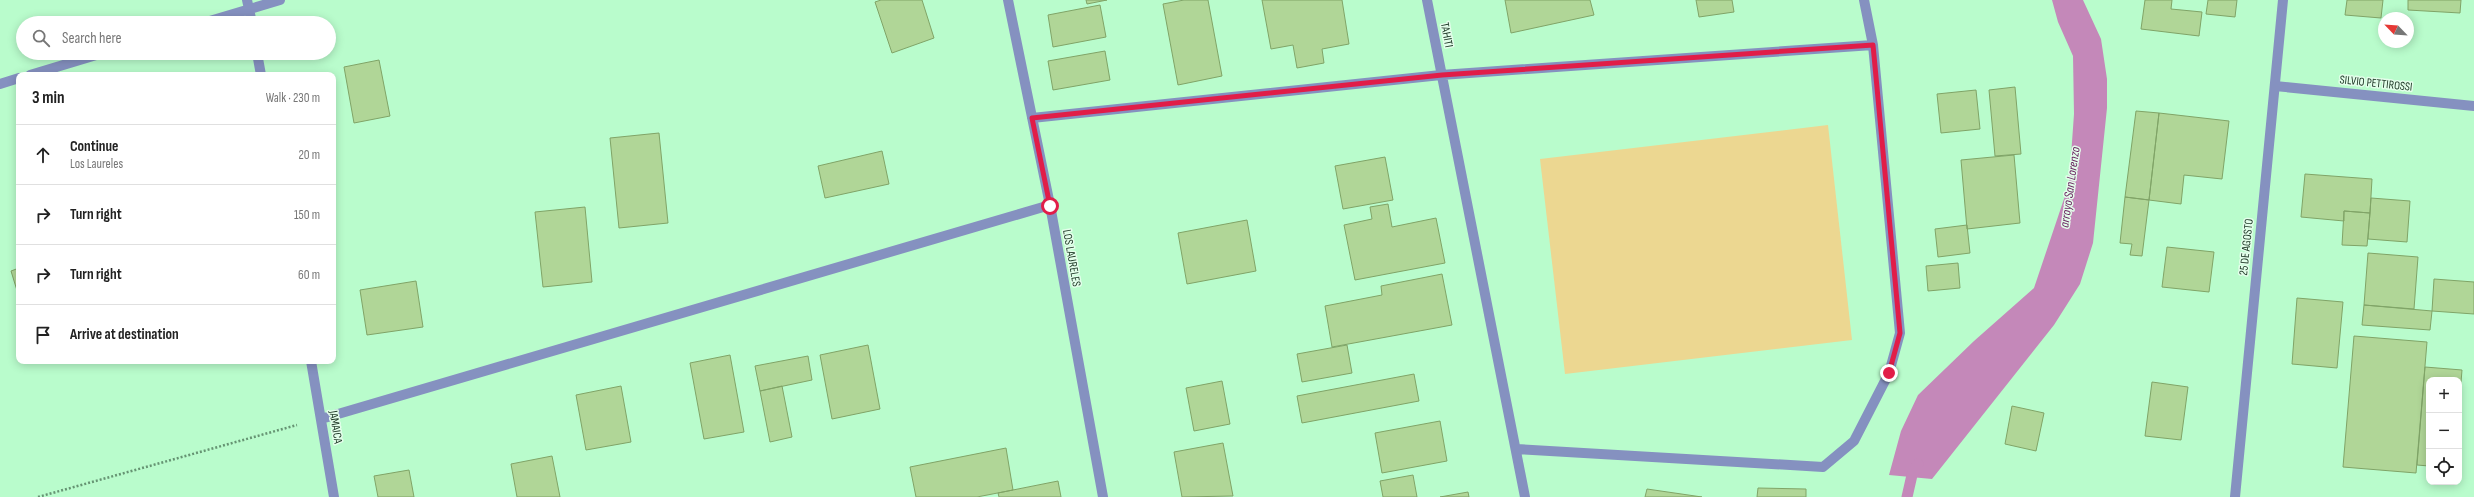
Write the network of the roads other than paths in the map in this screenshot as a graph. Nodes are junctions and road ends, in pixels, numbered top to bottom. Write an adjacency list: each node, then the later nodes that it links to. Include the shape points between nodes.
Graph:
1 (280, 0): 6 (street)
2 (1008, 0): 19 (street, LOS LAURELES)
3 (1427, 0): 14 (street, TAHITI)
4 (1864, 0): 9 (street)
5 (2283, 0): 17 (street, 25 DE AGOSTO)
6 (248, 5): 7 (street); 8 (street)
7 (220, 16)
8 (250, 16)
9 (1873, 45): 14 (street); 23 (street, via 1900,333 1889,373 1854,442 1823,467)
10 (80, 60): 12 (street)
11 (258, 60): 13 (street)
12 (40, 72)
13 (260, 72)
14 (1442, 75): 19 (street); 23 (street, TAHITI)
15 (16, 79): 16 (street)
16 (0, 84)
17 (2275, 86): 18 (street, SILVIO PETTIROSSI); 27 (street, 25 DE AGOSTO)
18 (2474, 106)
19 (1032, 118): 20 (street, LOS LAURELES)
20 (1050, 206): 22 (street); 25 (street, LOS LAURELES)
21 (312, 364): 22 (street, JAMAICA)
22 (321, 419): 24 (street, JAMAICA)
23 (1516, 449): 26 (street, TAHITI)
24 (334, 497)
25 (1103, 497)
26 (1525, 497)
27 (2235, 497)

